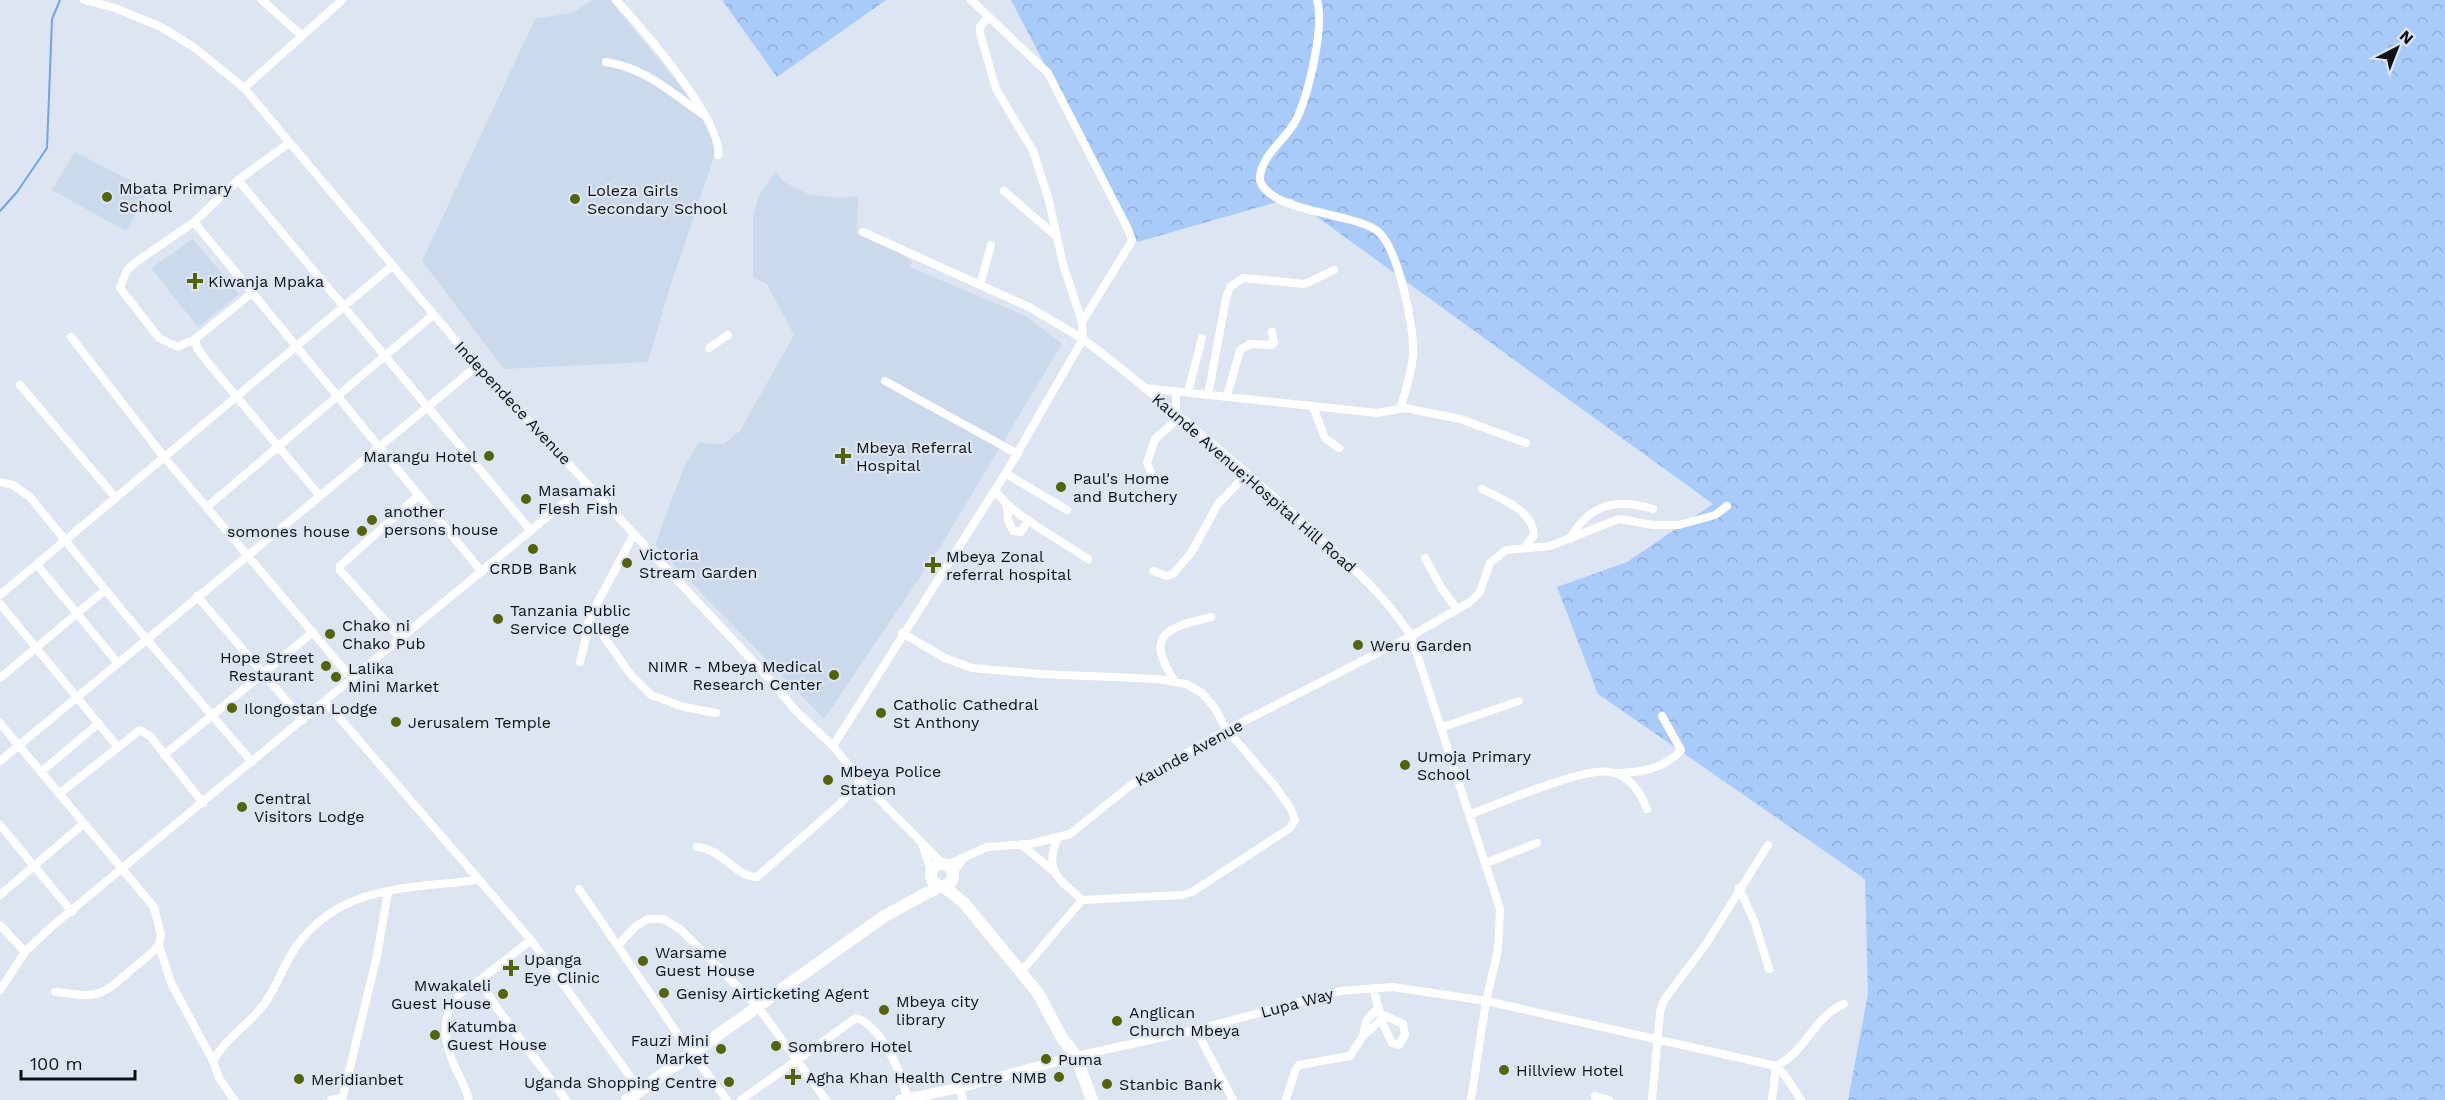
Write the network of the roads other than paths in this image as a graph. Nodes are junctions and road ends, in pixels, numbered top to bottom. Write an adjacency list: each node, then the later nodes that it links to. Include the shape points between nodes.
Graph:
1 (84, 0): 7 (street, Independece Avenue)
2 (262, 0): 9 (street)
3 (342, 0): 9 (street)
4 (616, 0): 12 (street)
5 (971, 0): 8 (street)
6 (1317, 0): 49 (street, via 1320,17 1308,87 1294,124 1263,164 1260,181 1266,191 1281,199 1365,224 1382,235 1405,292 1413,340 1411,369)
7 (116, 4): 11 (street, Independece Avenue, via 195,48)
8 (988, 17): 19 (street, via 980,33 989,67 1001,98 1030,142); 27 (street, via 1053,81 1131,235 1130,244)
9 (302, 35): 11 (street)
10 (606, 62): 12 (street, via 630,66 649,76)
11 (244, 88): 13 (street, Independece Avenue)
12 (706, 117): 14 (street, via 718,141)
13 (289, 143): 15 (street); 21 (street, Independece Avenue)
14 (718, 155)
15 (238, 180): 17 (street); 25 (street)
16 (1004, 191): 19 (street)
17 (194, 222): 24 (street); 32 (street, via 127,270 120,288 159,338 169,345 178,347)
18 (864, 232): 23 (street, Kaunde Avenue;Hospital Hill Road)
19 (1057, 237): 27 (street)
20 (991, 245): 23 (street)
21 (392, 266): 25 (street); 26 (street, Independece Avenue)
22 (1334, 270): 43 (street, via 1305,284 1243,278 1234,282 1226,299)
23 (980, 285): 33 (street, Kaunde Avenue;Hospital Hill Road, via 1029,307)
24 (252, 293): 32 (street); 34 (street)
25 (344, 306): 34 (street); 36 (street)
26 (434, 315): 36 (street); 37 (street, Independece Avenue)
27 (1082, 322): 33 (street)
28 (1272, 332): 45 (street, via 1272,345 1250,344 1240,350)
29 (728, 335): 35 (street)
30 (71, 337): 56 (street)
31 (1202, 338): 42 (street)
32 (195, 339): 46 (street, via 196,348)
33 (1083, 339): 40 (street, Kaunde Avenue;Hospital Hill Road); 55 (street)
34 (296, 346): 44 (street); 46 (street)
35 (708, 348)
36 (385, 356): 44 (street); 47 (street)
37 (477, 366): 47 (street); 61 (street, Independece Avenue)
38 (885, 381): 55 (street)
39 (20, 385): 66 (street)
40 (1143, 388): 41 (street); 50 (street, Kaunde Avenue;Hospital Hill Road)
41 (1176, 391): 42 (street); 50 (street)
42 (1188, 392): 43 (street)
43 (1208, 394): 45 (street)
44 (338, 396): 52 (street); 53 (street)
45 (1227, 396): 48 (street)
46 (236, 397): 52 (street); 56 (street)
47 (428, 406): 53 (street); 73 (street)
48 (1313, 407): 49 (street, via 1377,413); 54 (street, via 1325,438)
49 (1400, 409): 51 (street, via 1460,419)
50 (1178, 416): 58 (street, via 1155,439 1147,463); 59 (street, Kaunde Avenue;Hospital Hill Road)
51 (1526, 443)
52 (278, 447): 65 (street); 68 (street)
53 (379, 447): 64 (street); 65 (street)
54 (1339, 448)
55 (1018, 454): 57 (street)
56 (164, 457): 66 (street); 68 (street)
57 (1007, 471): 63 (street); 71 (street)
58 (1151, 472)
59 (1247, 474): 82 (street, via 1218,504 1191,553 1173,574); 94 (street, Kaunde Avenue;Hospital Hill Road, via 1381,594)
60 (0, 482): 76 (street, via 30,496)
61 (587, 484): 73 (street); 74 (street, Independece Avenue)
62 (1482, 489): 77 (street, via 1531,521 1534,535)
63 (995, 490): 67 (street); 93 (street)
64 (419, 495): 83 (street); 96 (street, via 340,566)
65 (320, 496): 78 (street)
66 (116, 498): 76 (street)
67 (1007, 504): 72 (street); 72 (street, via 1013,531 1021,532)
68 (207, 507): 78 (street)
69 (1727, 507): 75 (street, via 1715,515 1679,525 1619,519)
70 (1653, 509): 75 (street, via 1633,504 1604,506 1583,518)
71 (1067, 510)
72 (1028, 520): 80 (street)
73 (531, 531): 83 (street)
74 (634, 534): 91 (street); 117 (street, Independece Avenue)
75 (1570, 539): 77 (street, via 1545,548)
76 (66, 540): 81 (street); 84 (street)
77 (1524, 548): 88 (street, Kaunde Avenue, via 1499,553 1485,572 1476,596)
78 (247, 555): 86 (street); 92 (street)
79 (1425, 558): 88 (street)
80 (1088, 559)
81 (37, 565): 85 (street); 89 (street)
82 (1153, 571)
83 (482, 572): 96 (street)
84 (105, 591): 89 (street); 95 (street)
85 (0, 596)
86 (197, 596): 95 (street); 100 (street)
87 (0, 604): 97 (street)
88 (1457, 609): 94 (street, Kaunde Avenue)
89 (77, 614): 97 (street); 98 (street)
90 (1211, 617): 103 (street, via 1167,630 1162,638 1162,655)
91 (588, 623): 99 (street); 107 (street, via 602,634 631,675 651,695)
92 (313, 632): 100 (street); 102 (street)
93 (902, 633): 103 (street, via 945,658 972,668); 117 (street)
94 (1411, 636): 113 (street, Kaunde Avenue;Hospital Hill Road); 114 (street, Kaunde Avenue)
95 (146, 639): 98 (street); 108 (street)
96 (401, 639): 102 (street)
97 (36, 647): 101 (street); 104 (street)
98 (117, 662): 104 (street)
99 (580, 662)
100 (263, 675): 108 (street); 110 (street)
101 (0, 678)
102 (352, 679): 106 (street)
103 (1174, 680): 114 (street, via 1202,693)
104 (77, 697): 112 (street); 115 (street)
105 (1519, 700): 113 (street)
106 (325, 701): 110 (street); 142 (street)
107 (716, 713)
108 (213, 716): 118 (street); 120 (street)
109 (1662, 716): 122 (street, via 1678,741 1678,754 1647,770)
110 (303, 720): 120 (street)
111 (0, 723): 115 (street)
112 (99, 723): 116 (street); 121 (street)
113 (1443, 728): 127 (street, Kaunde Avenue;Hospital Hill Road)
114 (1227, 730): 130 (street, Kaunde Avenue, via 1131,785 1070,834); 148 (street, via 1291,809 1295,820 1290,828 1192,892)
115 (19, 746): 119 (street); 121 (street)
116 (117, 746): 118 (street, via 142,730); 124 (street)
117 (833, 746): 123 (street, Independece Avenue)
118 (164, 755): 125 (street)
119 (0, 761)
120 (252, 762): 125 (street)
121 (41, 772): 124 (street)
122 (1616, 773): 126 (street, via 1633,785); 127 (street, via 1589,773)
123 (861, 781): 131 (street, Independece Avenue); 135 (street, via 757,877 740,871 720,854)
124 (59, 794): 128 (street)
125 (203, 803): 138 (street)
126 (1647, 809)
127 (1469, 815): 136 (street, Kaunde Avenue;Hospital Hill Road)
128 (84, 824): 137 (street); 138 (street)
129 (0, 825): 137 (street)
130 (1057, 838): 133 (street, Kaunde Avenue); 140 (street, via 1050,860)
131 (922, 843): 139 (street); 141 (street, Independece Avenue)
132 (1537, 843): 136 (street)
133 (1021, 844): 140 (street); 141 (street, Kaunde Avenue, via 987,847 967,856)
134 (1768, 845): 143 (street)
135 (697, 847)
136 (1486, 863): 161 (street, Kaunde Avenue;Hospital Hill Road, via 1500,909 1498,950)
137 (34, 867): 146 (street); 149 (street)
138 (121, 869): 149 (street); 152 (street, via 154,908 160,926)
139 (931, 872): 141 (main road, via 936,865); 141 (main road, via 932,881); 147 (main road)
140 (1057, 875): 148 (street)
141 (946, 876): 147 (main road); 156 (main road)
142 (477, 879): 145 (street); 151 (street)
143 (1739, 888): 155 (street); 165 (street, via 1706,944 1664,1000)
144 (579, 889): 153 (street)
145 (388, 892): 169 (street, via 354,898 321,918 297,946 267,1000); 174 (street, via 377,956)
146 (0, 895)
147 (911, 900): 163 (main road)
148 (1082, 900): 156 (street)
149 (72, 912): 154 (street)
150 (0, 925): 154 (street)
151 (531, 940): 157 (street); 172 (street)
152 (159, 945): 160 (street, via 103,993 90,996); 169 (street, via 171,983)
153 (619, 945): 163 (street, via 636,926 648,919 663,919 686,934); 166 (street)
154 (25, 952): 159 (street)
155 (1769, 969)
156 (1022, 971): 167 (main road)
157 (480, 980): 178 (street, via 452,1000 447,1029 451,1057); 179 (street)
158 (1373, 988): 161 (street, Lupa Way, via 1393,987); 164 (street, Lupa Way, via 1340,991); 187 (street, via 1381,1013 1350,1056 1299,1065)
159 (0, 990)
160 (55, 992)
161 (1486, 1001): 165 (street, Lupa Way); 188 (street, Kaunde Avenue;Hospital Hill Road)
162 (1844, 1004): 170 (street, via 1827,1014 1789,1058)
163 (758, 1007): 166 (main road); 168 (street)
164 (1196, 1030): 167 (street, Lupa Way); 186 (street)
165 (1659, 1038): 170 (street, Lupa Way); 190 (street)
166 (692, 1053): 172 (main road); 181 (street)
167 (1076, 1056): 171 (street); 185 (main road)
168 (796, 1059): 175 (street, via 850,1020 859,1018 886,1048 898,1069); 182 (street); 183 (street)
169 (213, 1061): 176 (street)
170 (1776, 1066): 191 (street); 192 (street)
171 (960, 1088): 175 (street); 184 (street)
172 (640, 1090): 180 (main road)
173 (1595, 1096): 189 (street)
174 (342, 1099): 177 (street)
175 (903, 1099)
176 (234, 1100)
177 (331, 1100)
178 (469, 1100)
179 (566, 1100)
180 (627, 1100)
181 (727, 1100)
182 (741, 1100)
183 (826, 1100)
184 (963, 1100)
185 (1092, 1100)
186 (1233, 1100)
187 (1286, 1100)
188 (1471, 1100)
189 (1609, 1100)
190 (1652, 1100)
191 (1772, 1100)
192 (1801, 1100)

